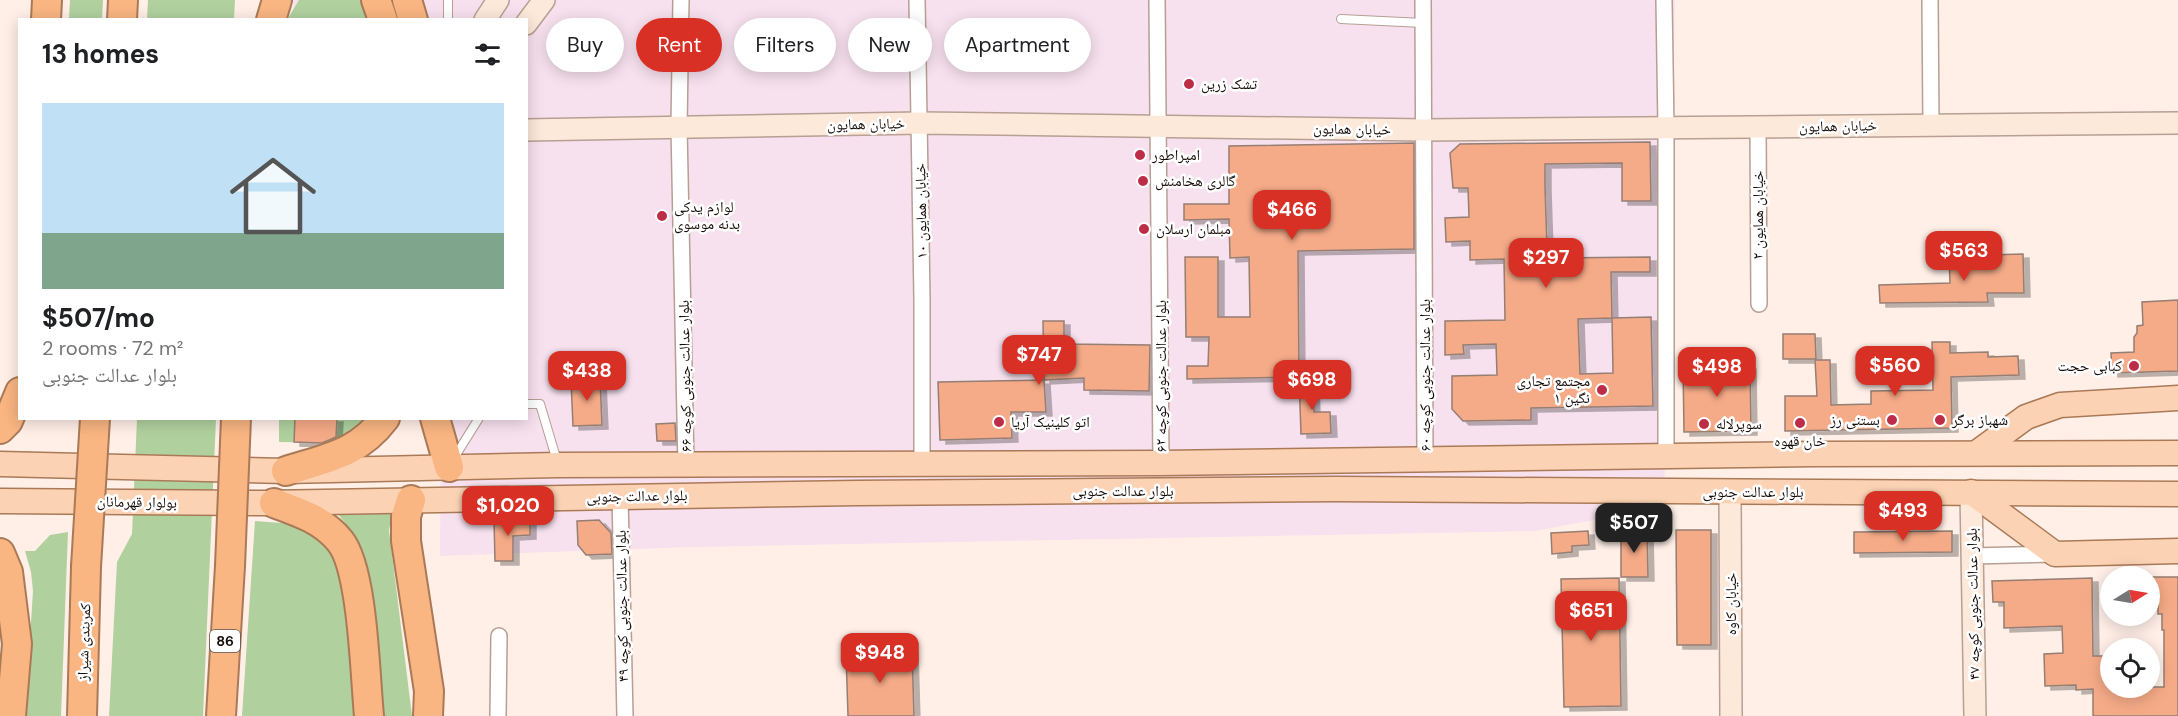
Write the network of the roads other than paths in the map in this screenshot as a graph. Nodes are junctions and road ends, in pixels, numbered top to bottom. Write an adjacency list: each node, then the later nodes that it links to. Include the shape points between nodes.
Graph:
1 (47, 0): 16 (highway)
2 (123, 0): 17 (highway)
3 (259, 0): 18 (highway)
4 (278, 0): 19 (highway)
5 (376, 0): 20 (highway)
6 (407, 0): 21 (highway)
7 (448, 0): 22 (lane)
8 (498, 0): 23 (street)
9 (543, 0): 25 (street)
10 (681, 0): 31 (street, بلوار عدالت جنوبی کوچه ۶۶)
11 (917, 0): 27 (street, خیابان همایون ۱۰)
12 (1157, 0): 30 (street, بلوار عدالت جنوبی کوچه ۶۲)
13 (1423, 0): 26 (street, بلوار عدالت جنوبی کوچه ۶۰)
14 (1664, 0): 33 (street)
15 (1930, 0): 29 (street)
16 (46, 18)
17 (122, 18)
18 (259, 18)
19 (272, 18)
20 (382, 18)
21 (412, 18)
22 (448, 18)
23 (485, 18)
24 (1341, 19): 26 (lane)
25 (528, 21)
26 (1423, 22): 35 (street, بلوار عدالت جنوبی کوچه ۶۰)
27 (920, 123): 30 (street, خیابان همایون); 31 (street, خیابان همایون); 53 (street, خیابان همایون ۱۰)
28 (2178, 123): 29 (street, خیابان همایون)
29 (1931, 125): 32 (street, خیابان همایون)
30 (1159, 126): 35 (street, خیابان همایون); 51 (street, بلوار عدالت جنوبی کوچه ۶۲)
31 (679, 127): 34 (street, خیابان همایون); 55 (street, بلوار عدالت جنوبی کوچه ۶۶)
32 (1758, 127): 33 (street, خیابان همایون); 36 (street, خیابان همایون ۲)
33 (1666, 128): 35 (street, خیابان همایون); 48 (street)
34 (528, 130)
35 (1425, 130): 49 (street, بلوار عدالت جنوبی کوچه ۶۰)
36 (1759, 303)
37 (18, 397): 45 (highway, via 8,421)
38 (2178, 398): 46 (main road, via 2060,405 2026,417)
39 (528, 404): 54 (lane, via 540,404)
40 (95, 420): 73 (highway, کمربندی شیراز, bridge)
41 (236, 420): 74 (highway, 86, bridge)
42 (383, 420): 57 (highway, via 372,435 347,452)
43 (436, 420): 56 (highway)
44 (478, 420): 56 (lane)
45 (0, 429)
46 (1978, 452): 47 (main road, بلوار عدالت جنوبی); 48 (main road, بلوار عدالت جنوبی)
47 (2178, 453)
48 (1666, 457): 49 (main road, بلوار عدالت جنوبی)
49 (1425, 460): 50 (main road, بلوار عدالت جنوبی)
50 (1336, 461): 51 (main road, بلوار عدالت جنوبی); 58 (main road)
51 (1161, 463): 53 (main road, بلوار عدالت جنوبی)
52 (0, 464): 57 (main road)
53 (922, 464): 55 (main road, بلوار عدالت جنوبی)
54 (558, 465): 55 (main road, بلوار عدالت جنوبی); 56 (main road, بلوار عدالت جنوبی)
55 (686, 466)
56 (449, 467): 57 (main road, بلوار عدالت جنوبی)
57 (286, 471)
58 (1336, 489): 59 (main road, بلوار عدالت جنوبی); 62 (main road, بلوار عدالت جنوبی)
59 (1730, 492): 60 (main road, بلوار عدالت جنوبی); 78 (street, خیابان کاوه)
60 (1971, 492): 61 (main road, بلوار عدالت جنوبی); 68 (main road); 69 (street, بلوار عدالت جنوبی کوچه ۴۷)
61 (2178, 494)
62 (620, 496): 63 (main road, بلوار عدالت جنوبی); 77 (street, بلوار عدالت جنوبی کوچه ۴۹)
63 (411, 500): 65 (main road, بلوار عدالت جنوبی); 71 (highway, via 406,516 406,541)
64 (0, 501): 65 (main road, بولوار قهرمانان)
65 (274, 503): 75 (highway, via 306,514 325,527 350,557)
66 (2178, 551): 68 (main road)
67 (0, 553): 72 (highway, via 8,572 17,644)
68 (2055, 554): 69 (street)
69 (1972, 556): 79 (street, بلوار عدالت جنوبی کوچه ۴۷)
70 (499, 636): 76 (street)
71 (431, 708)
72 (11, 716)
73 (82, 716)
74 (221, 716)
75 (369, 716)
76 (498, 716)
77 (625, 716)
78 (1731, 716)
79 (1975, 716)

